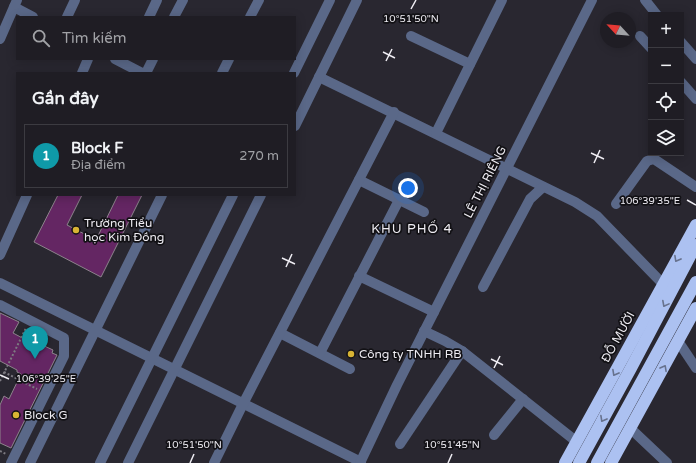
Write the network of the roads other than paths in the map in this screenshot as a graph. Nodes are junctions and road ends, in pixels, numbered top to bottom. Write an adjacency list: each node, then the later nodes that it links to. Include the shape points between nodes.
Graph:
1 (75, 0): 13 (street)
2 (158, 0): 14 (street)
3 (183, 0): 15 (street)
4 (259, 0): 16 (street)
5 (330, 0): 32 (street)
6 (357, 0): 33 (street)
7 (502, 0): 27 (street)
8 (592, 0): 39 (street, LÊ THỊ RIÊNG)
9 (645, 0): 11 (street)
10 (15, 4): 12 (street); 19 (street)
11 (655, 12)
12 (33, 16)
13 (67, 16)
14 (150, 16)
15 (175, 16)
16 (251, 16)
17 (411, 36): 27 (street)
18 (640, 36): 20 (street)
19 (0, 39)
20 (648, 45)
21 (684, 45): 22 (street)
22 (696, 59)
23 (88, 60): 28 (street)
24 (152, 60): 30 (street)
25 (228, 60): 31 (street)
26 (127, 62): 29 (street)
27 (470, 64): 38 (street)
28 (82, 72)
29 (141, 72)
30 (146, 72)
31 (222, 72)
32 (294, 72)
33 (319, 77): 36 (street); 37 (street)
34 (683, 84): 35 (street)
35 (696, 99)
36 (394, 112): 38 (street); 40 (street)
37 (296, 124)
38 (436, 133): 39 (street)
39 (506, 169): 41 (street); 60 (street, LÊ THỊ RIÊNG)
40 (358, 180): 47 (street); 63 (street)
41 (542, 187): 56 (street, via 576,202 597,216); 57 (street, via 530,199)
42 (696, 187): 48 (street, via 654,159 647,161)
43 (27, 196): 52 (street)
44 (162, 196): 61 (street)
45 (233, 196): 67 (street)
46 (260, 196): 69 (street)
47 (399, 200): 49 (street); 53 (street)
48 (616, 204)
49 (424, 212)
50 (696, 225): 56 (highway, ĐỖ MƯỜI, one-way to 56)
51 (696, 245): 84 (highway, one-way to 84)
52 (0, 255)
53 (360, 276): 60 (street); 66 (street)
54 (696, 282): 85 (highway)
55 (0, 283): 61 (street)
56 (663, 284): 75 (highway, ĐỖ MƯỜI, one-way to 75)
57 (483, 286)
58 (0, 305): 77 (street, via 64,338 64,356)
59 (696, 309): 64 (highway)
60 (434, 312): 62 (street, LÊ THỊ RIÊNG)
61 (95, 331): 67 (street); 78 (street)
62 (424, 331): 65 (street); 82 (street, LÊ THỊ RIÊNG)
63 (280, 333): 66 (street); 72 (street)
64 (678, 341): 68 (street); 73 (highway, one-way to 64)
65 (462, 351): 71 (street); 76 (street)
66 (320, 353): 70 (street)
67 (152, 358): 69 (street); 79 (street)
68 (696, 368)
69 (174, 369): 72 (street); 80 (street)
70 (350, 369)
71 (522, 399): 74 (street); 75 (street)
72 (243, 404): 81 (street); 82 (street)
73 (630, 428): 86 (highway); 87 (street)
74 (494, 435)
75 (577, 442): 83 (highway, ĐỖ MƯỜI)
76 (400, 444)
77 (11, 463)
78 (30, 463)
79 (100, 463)
80 (128, 463)
81 (214, 463)
82 (360, 463)
83 (565, 463)
84 (579, 463)
85 (597, 463)
86 (611, 463)
87 (667, 463)

